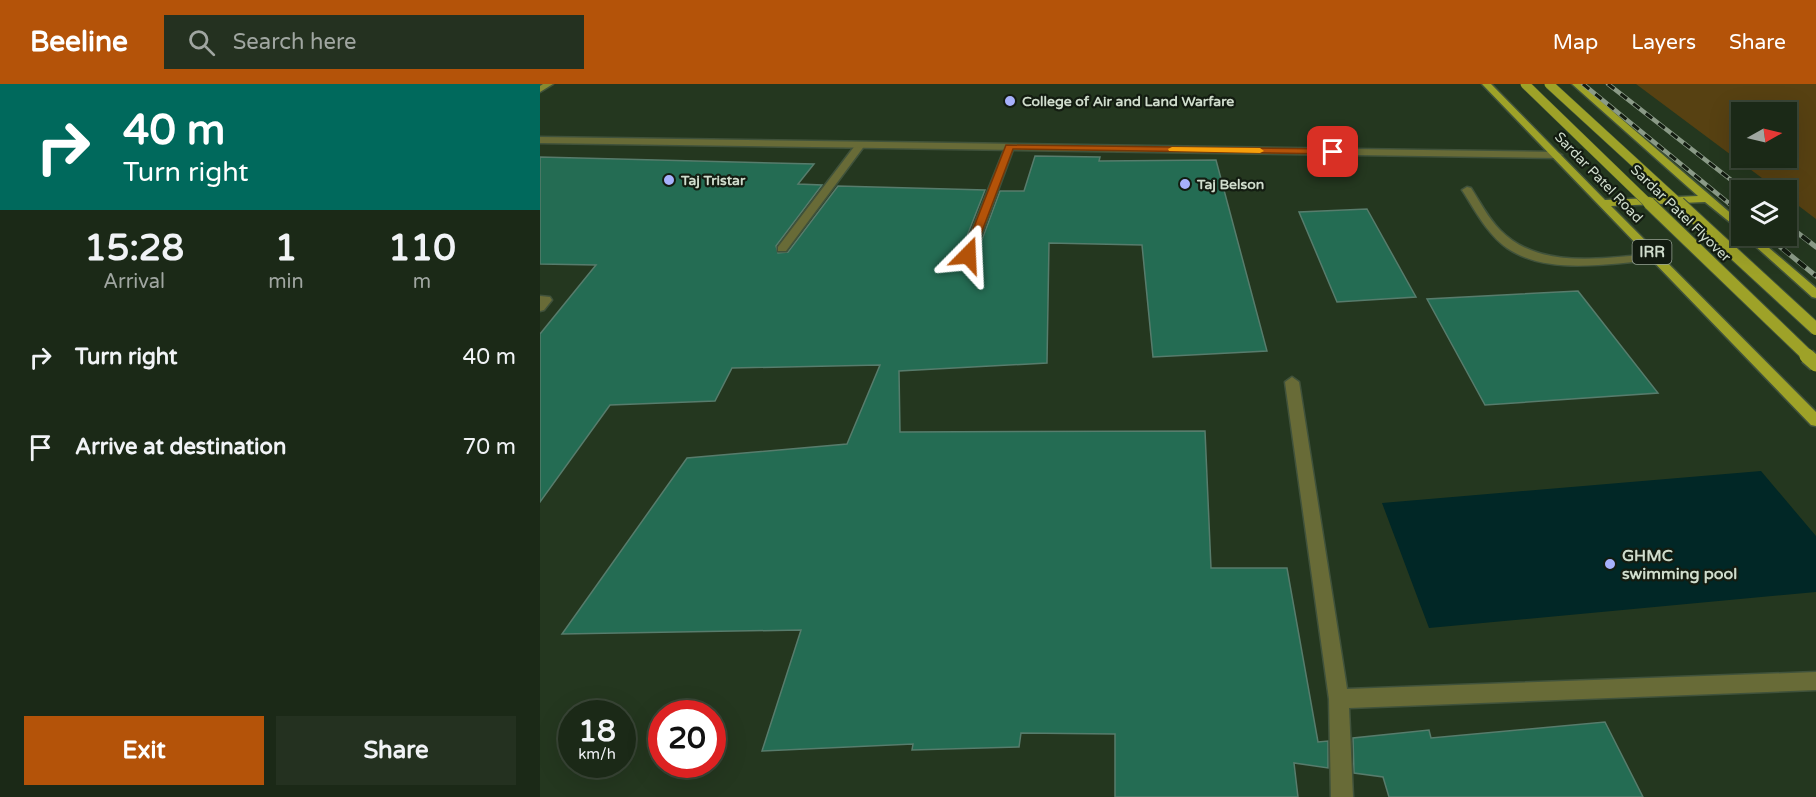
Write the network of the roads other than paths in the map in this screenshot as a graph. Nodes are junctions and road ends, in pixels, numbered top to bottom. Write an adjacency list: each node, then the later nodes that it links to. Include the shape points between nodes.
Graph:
1 (549, 84): 6 (main road)
2 (1486, 84): 10 (main road, Sardar Patel Road / IRR)
3 (1525, 84): 23 (main road, Sardar Patel Flyover / IRR, bridge)
4 (1549, 84): 22 (main road, Sardar Patel Flyover, bridge)
5 (1576, 84): 12 (main road)
6 (540, 89)
7 (540, 140): 8 (street)
8 (860, 145): 9 (street); 16 (street)
9 (1009, 147): 10 (street); 17 (street)
10 (1557, 155): 13 (main road, Sardar Patel Road / IRR)
11 (1467, 190): 18 (street, via 1497,233 1516,249 1568,261)
12 (1707, 199): 13 (main road); 14 (main road)
13 (1604, 203): 18 (main road, Sardar Patel Road / IRR)
14 (1731, 220)
15 (1761, 246): 19 (main road)
16 (782, 249)
17 (968, 255)
18 (1656, 257): 25 (main road, Sardar Patel Road / IRR)
19 (1816, 294)
20 (540, 300): 21 (street, via 546,300)
21 (540, 307)
22 (1816, 329)
23 (1816, 364)
24 (1292, 382): 27 (street)
25 (1816, 421)
26 (1816, 681): 27 (street)
27 (1339, 699): 28 (street)
28 (1342, 797)

